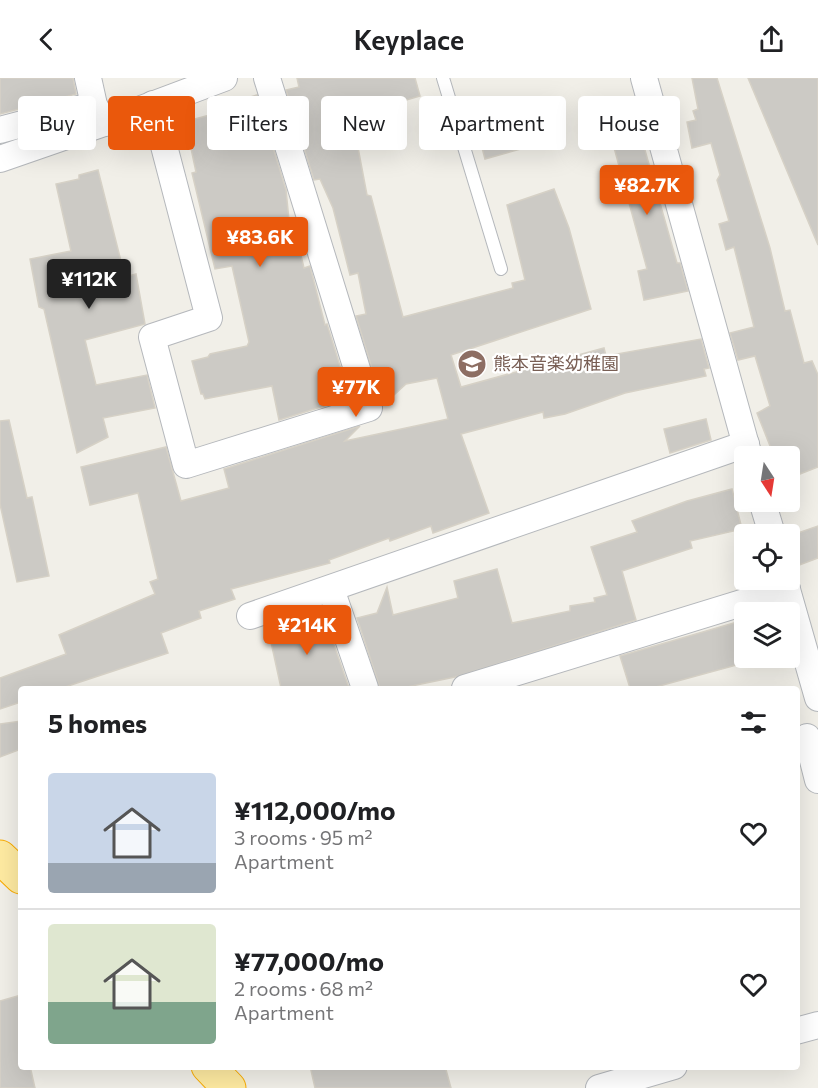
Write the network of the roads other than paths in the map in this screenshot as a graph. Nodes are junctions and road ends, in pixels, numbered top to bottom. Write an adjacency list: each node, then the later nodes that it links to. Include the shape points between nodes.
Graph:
1 (88, 78): 8 (street)
2 (224, 78): 6 (street)
3 (267, 78): 10 (street, via 369,408 186,465 152,337 209,318)
4 (443, 78): 12 (lane)
5 (644, 78): 13 (street)
6 (175, 96)
7 (108, 112): 8 (street)
8 (99, 114): 9 (street); 11 (street)
9 (0, 130)
10 (165, 150)
11 (0, 159)
12 (501, 269)
13 (747, 446)
14 (734, 455): 15 (street)
15 (331, 589): 18 (street); 19 (street)
16 (767, 590): 20 (street)
17 (788, 590): 21 (street)
18 (250, 616)
19 (364, 686)
20 (471, 686)
21 (818, 698)
22 (807, 738): 23 (street)
23 (818, 780)
24 (0, 856): 25 (highway)
25 (18, 874)
26 (818, 1025): 27 (street)
27 (800, 1030)
28 (212, 1070): 30 (highway)
29 (660, 1070): 31 (street)
30 (229, 1088)
31 (599, 1088)

